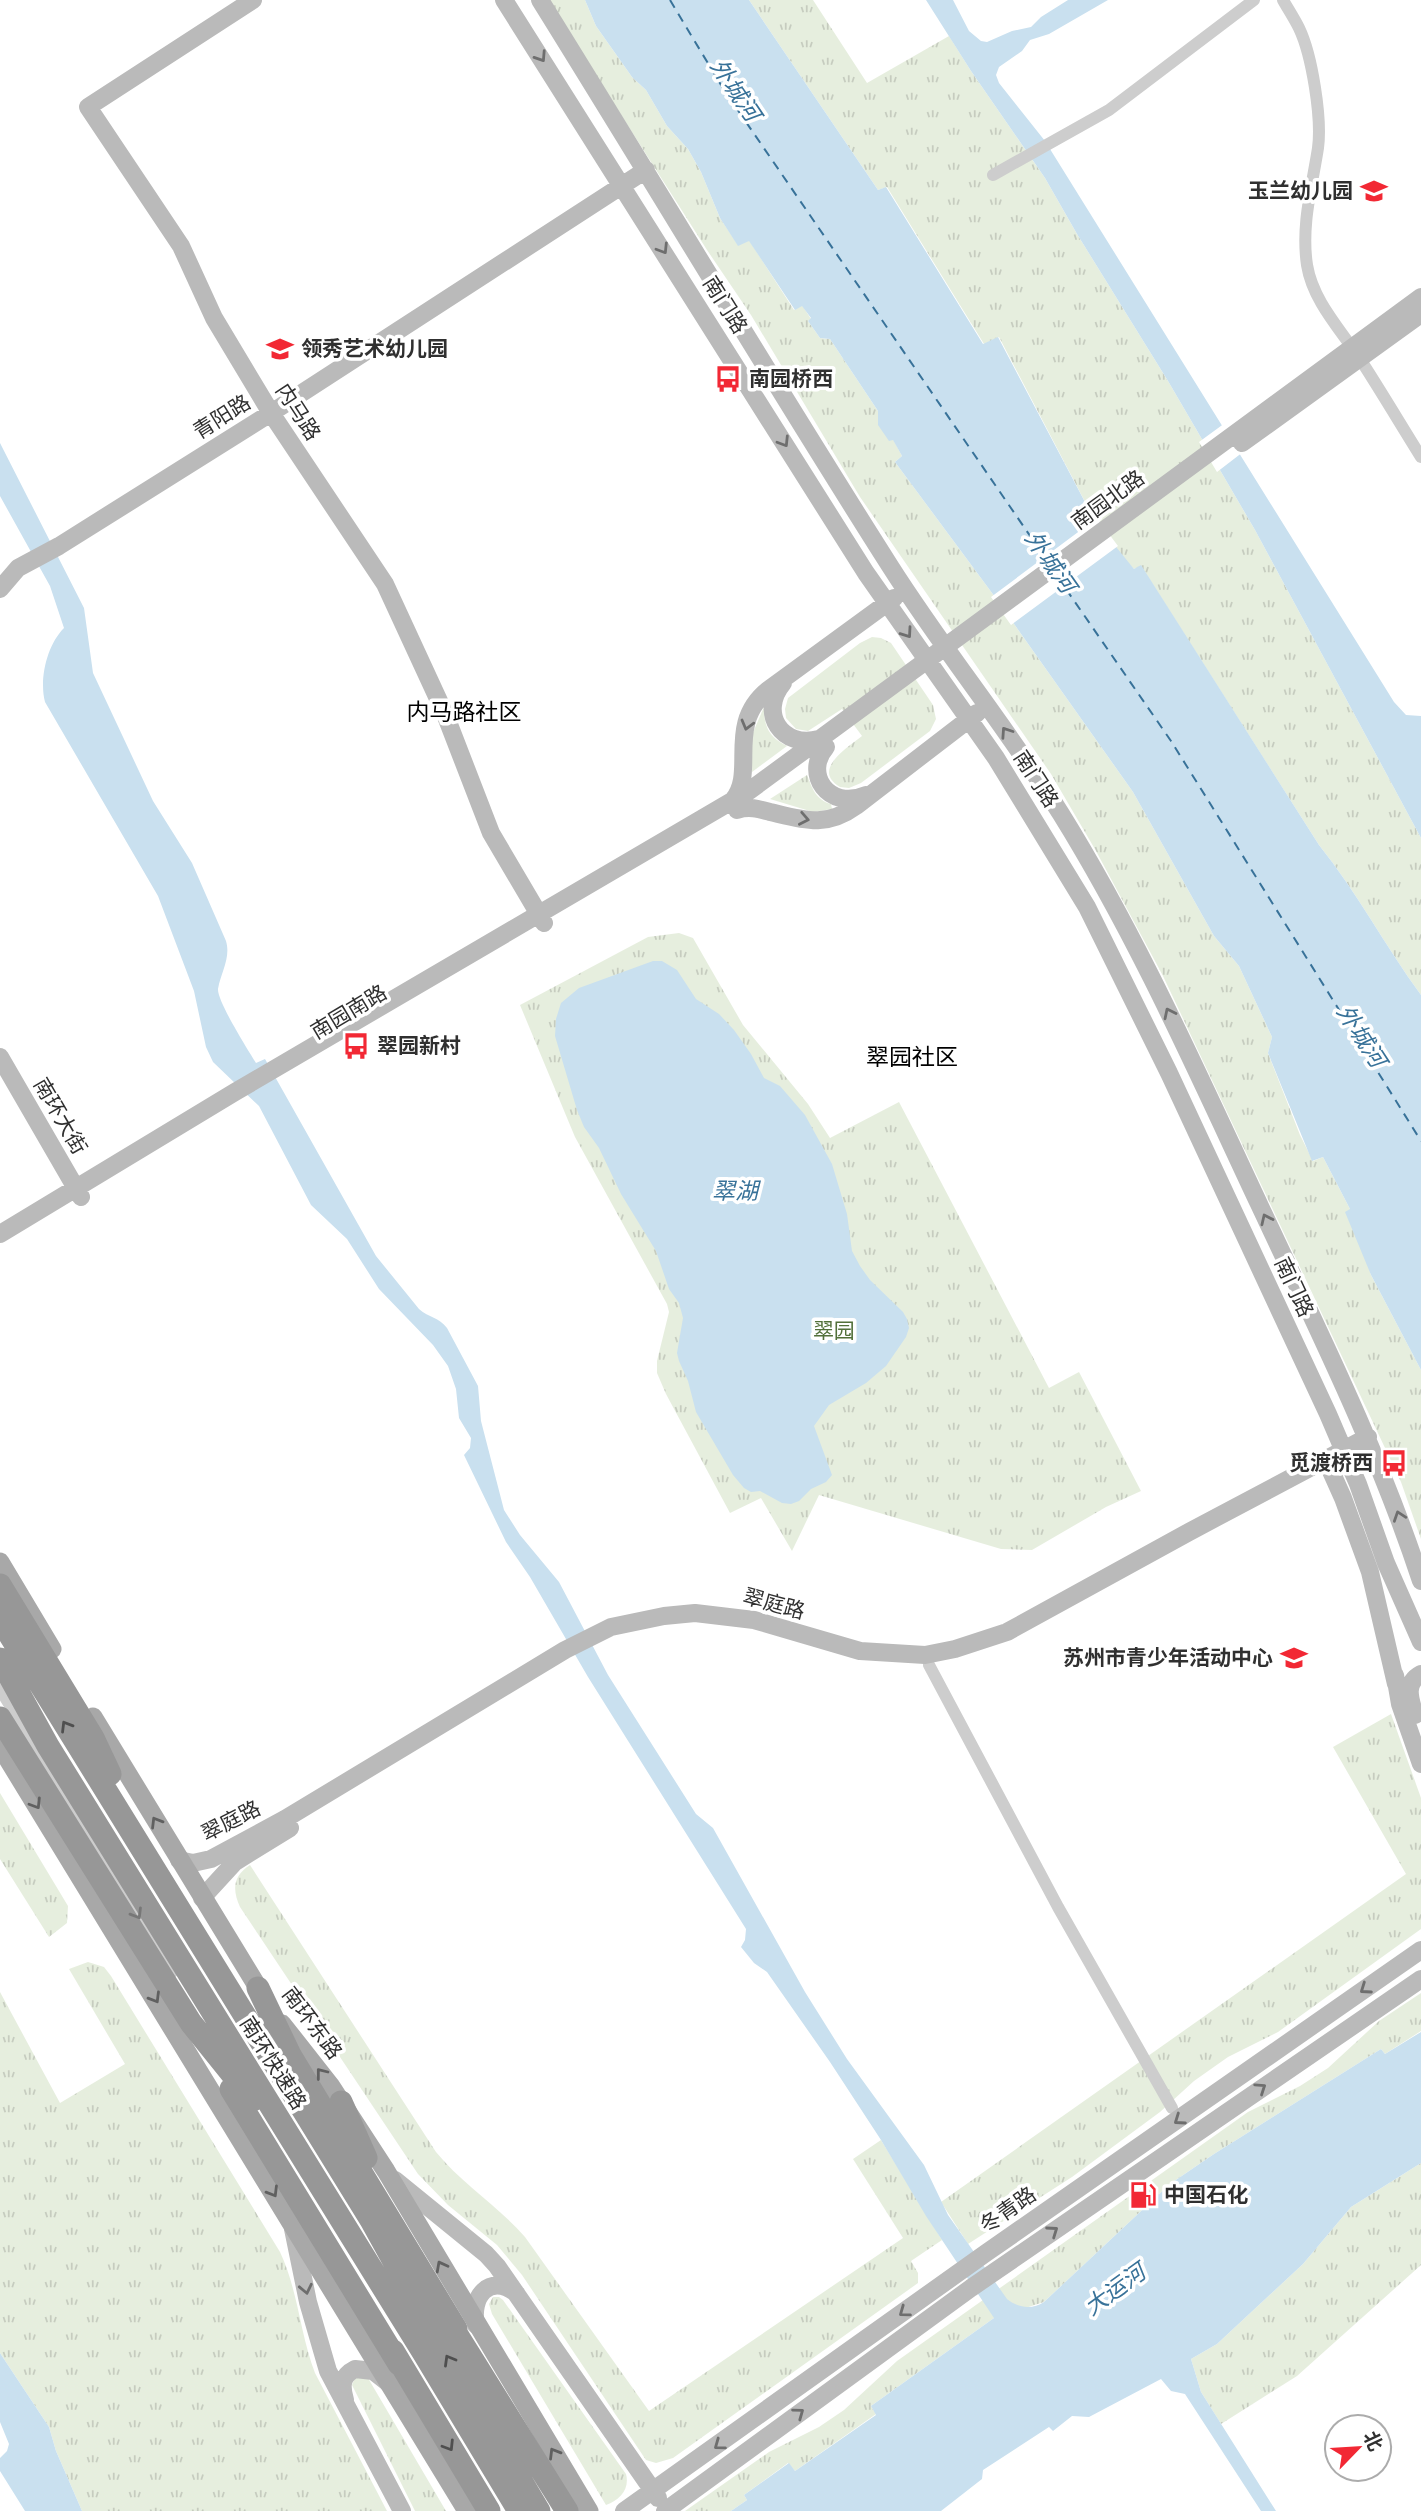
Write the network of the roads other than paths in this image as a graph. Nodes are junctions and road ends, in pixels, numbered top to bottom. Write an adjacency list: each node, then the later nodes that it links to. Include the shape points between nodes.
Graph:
1 (253, 0): 12 (main road, 内马路, via 88,107 181,246 214,318)
2 (504, 0): 8 (main road, 南门路, one-way to 8)
3 (540, 0): 6 (main road, 南门路)
4 (1254, 0): 7 (street, via 1109,110)
5 (1283, 0): 11 (street, via 1300,30 1316,101 1319,145 1309,193 1307,267 1322,305)
6 (646, 170): 8 (main road, 青阳路); 15 (main road, 南门路)
7 (993, 175)
8 (622, 184): 12 (main road, 青阳路); 16 (main road, 南门路, one-way to 16)
9 (1421, 297): 11 (main road, 南园北路)
10 (1421, 314): 11 (main road, 南园北路)
11 (1356, 353): 13 (street); 20 (main road, 南园北路)
12 (271, 413): 14 (main road, 青阳路, via 18,568); 23 (main road, 内马路, via 385,584 445,714 491,832)
13 (1421, 457)
14 (0, 589)
15 (906, 590): 16 (main road); 18 (main road, 南门路)
16 (886, 604): 17 (main road); 19 (main road, 南门路, one-way to 19)
17 (789, 674): 20 (main road, via 773,698 776,722 792,739); 22 (main road, one-way to 22, via 763,695 750,713 740,785)
18 (988, 705): 19 (main road); 28 (main road, 南门路, one-way to 18, via 1139,952 1081,848)
19 (968, 720): 21 (main road); 29 (main road, 南门路, via 1038,823 1116,961)
20 (823, 743): 21 (main road, via 819,772 827,793 846,801); 22 (main road, 南园北路)
21 (872, 792): 22 (main road, one-way to 21, via 752,808 812,821 829,820)
22 (727, 810): 23 (main road, 南园南路)
23 (542, 919): 25 (main road, 南园南路)
24 (0, 1058): 25 (main road, 南环大街)
25 (79, 1193): 26 (main road, 南园南路); 27 (main road, 南园南路)
26 (0, 1234)
27 (0, 1246)
28 (1370, 1443): 29 (main road, 翠庭路); 33 (main road, 南门路, one-way to 28)
29 (1346, 1455): 30 (main road, 翠庭路); 32 (main road, 南门路); 37 (main road, 翠庭路, via 1007,1632 955,1649 925,1655 859,1651 754,1620 695,1613 611,1627)
30 (1330, 1469): 41 (main road, 翠庭路, via 1018,1638); 44 (main road, via 1370,1572)
31 (0, 1562): 52 (main road, 南环东路, one-way to 31)
32 (1386, 1563): 38 (main road, 南门路); 44 (main road)
33 (1417, 1563): 34 (main road, 南门路)
34 (1421, 1581)
35 (0, 1585): 51 (highway, via 93,1738)
36 (5, 1626): 53 (highway, 南环快速路, one-way to 36)
37 (596, 1640): 39 (main road, 翠庭路); 41 (main road, 翠庭路, via 698,1622 749,1628 866,1663)
38 (1421, 1642)
39 (567, 1655): 52 (main road, 翠庭路, via 212,1859); 54 (main road, 翠庭路, via 235,1862)
40 (0, 1659): 48 (highway, 南环快速路)
41 (929, 1665): 62 (street)
42 (1421, 1674): 47 (main road, via 1413,1678 1409,1692)
43 (0, 1682): 48 (street)
44 (1395, 1684): 50 (main road)
45 (0, 1689): 60 (street, one-way to 60)
46 (0, 1718): 59 (highway)
47 (1421, 1735)
48 (47, 1745): 58 (highway, 南环快速路)
49 (0, 1746): 66 (main road, one-way to 66)
50 (1421, 1764)
51 (121, 1796): 53 (highway); 68 (highway)
52 (179, 1860): 54 (main road, 南环东路)
53 (160, 1881): 65 (highway, 南环快速路)
54 (202, 1898): 57 (main road, 南环东路)
55 (1421, 1950): 76 (main road, 冬青路, one-way to 76)
56 (1421, 1979): 85 (main road, 冬青路, one-way to 56, via 971,2288)
57 (258, 1988): 61 (main road, 南环东路, one-way to 57); 68 (highway, via 289,2055)
58 (212, 2010): 63 (highway, 南环快速路); 71 (highway, 南环快速路)
59 (191, 2023): 60 (highway); 72 (highway)
60 (240, 2083): 63 (highway)
61 (341, 2102): 64 (main road, 南环东路); 68 (highway)
62 (1172, 2108)
63 (282, 2140): 67 (highway, 南环快速路)
64 (386, 2171): 69 (main road, via 486,2254); 70 (main road, 南环东路, one-way to 64)
65 (371, 2220): 68 (highway); 74 (highway, 南环快速路, one-way to 65)
66 (291, 2222): 72 (main road); 73 (main road, one-way to 73, via 318,2339)
67 (339, 2233): 71 (highway, 南环快速路); 72 (highway)
68 (410, 2262): 70 (highway)
69 (516, 2293): 70 (main road, via 495,2286 481,2293); 76 (main road)
70 (466, 2327): 74 (highway)
71 (423, 2352): 74 (highway, 南环快速路)
72 (394, 2374): 73 (main road, via 359,2368 351,2371 342,2384); 75 (highway, one-way to 75)
73 (346, 2406): 77 (main road)
74 (494, 2412): 80 (highway, 南环快速路); 81 (highway, 南环快速路); 82 (highway); 83 (main road, one-way to 74)
75 (457, 2476): 78 (main road); 79 (highway)
76 (654, 2491): 84 (main road, 冬青路); 85 (main road)
77 (402, 2511)
78 (467, 2511)
79 (489, 2511)
80 (519, 2511)
81 (539, 2511)
82 (567, 2511)
83 (589, 2511)
84 (624, 2511)
85 (665, 2511)

